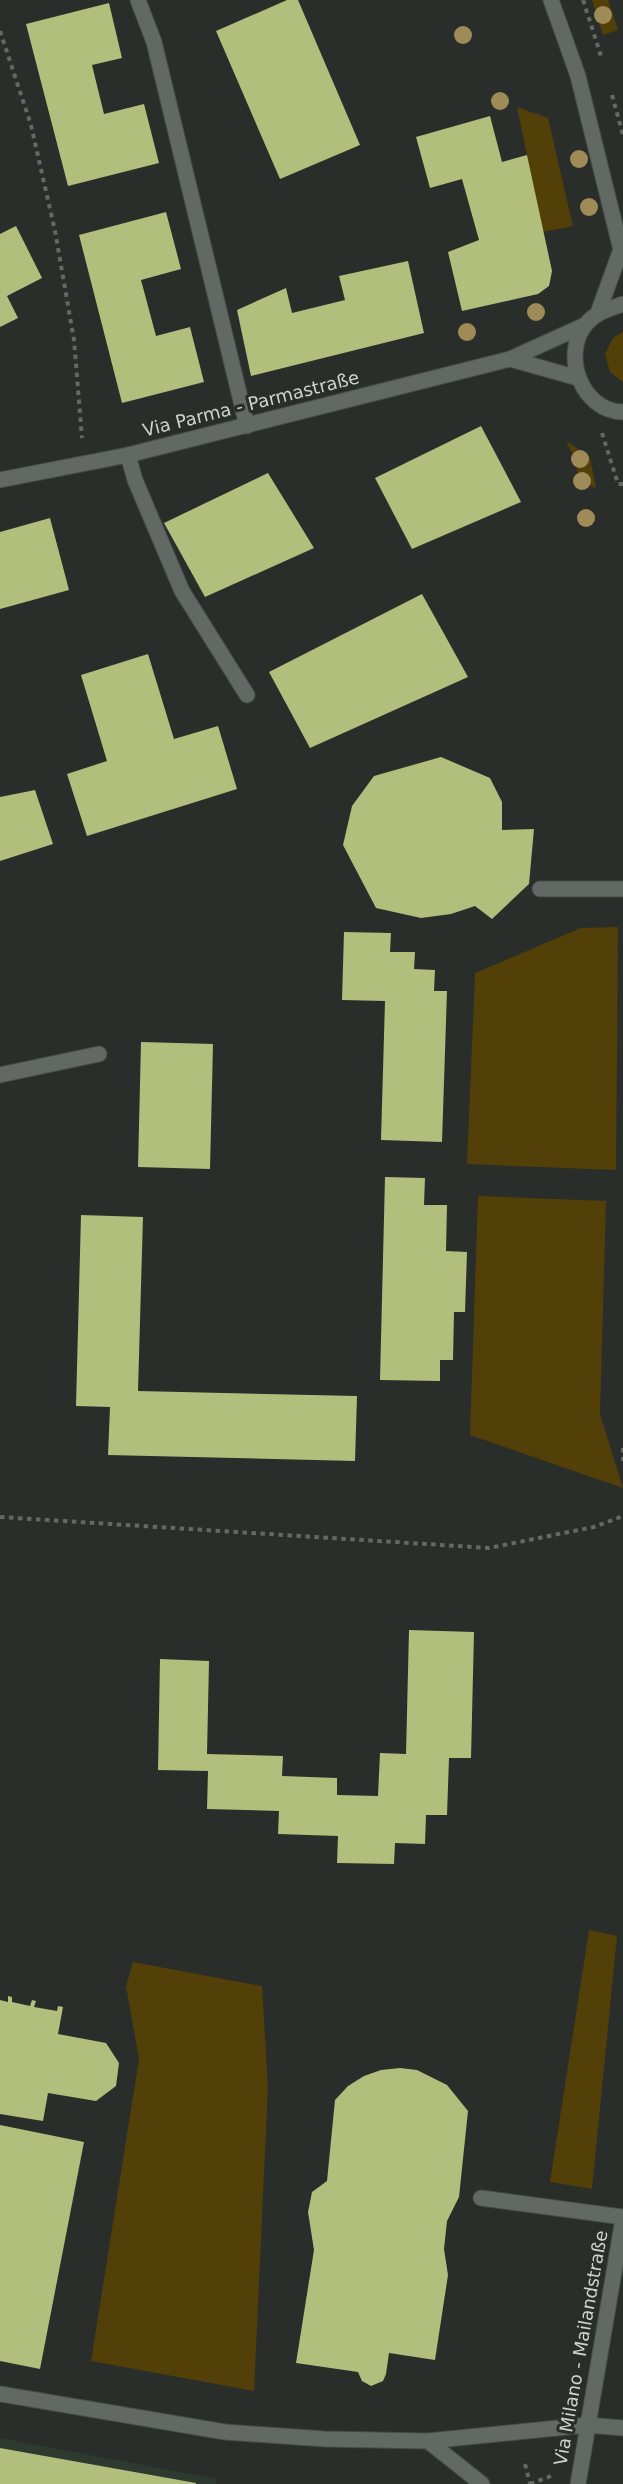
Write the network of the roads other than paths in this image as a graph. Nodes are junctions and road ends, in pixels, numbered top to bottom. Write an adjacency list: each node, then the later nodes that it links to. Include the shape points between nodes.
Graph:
1 (138, 0): 10 (street, via 154,42)
2 (551, 0): 3 (street, via 578,76)
3 (621, 255): 5 (street)
4 (623, 304): 5 (street)
5 (598, 313): 6 (street)
6 (585, 325): 7 (street, Via Parma - Parmastraße); 8 (street, via 574,351)
7 (510, 359): 8 (street, Via Parma - Parmastraße); 10 (street, Via Parma - Parmastraße)
8 (578, 378): 9 (street, via 587,394)
9 (622, 416)
10 (247, 426): 11 (street, Via Parma - Parmastraße)
11 (128, 455): 12 (street, Via Parma - Parmastraße); 13 (street, via 182,591)
12 (0, 480)
13 (247, 695)
14 (540, 889): 15 (street)
15 (623, 889)
16 (99, 1054): 17 (street)
17 (0, 1075)
18 (481, 2198): 19 (street)
19 (623, 2218): 21 (street, Via Milano - Mailandstraße)
20 (0, 2394): 23 (street, via 225,2432)
21 (587, 2425): 22 (street); 23 (street); 25 (street, Via Milano - Mailandstraße)
22 (623, 2428)
23 (428, 2441): 24 (street)
24 (482, 2484)
25 (578, 2484)

